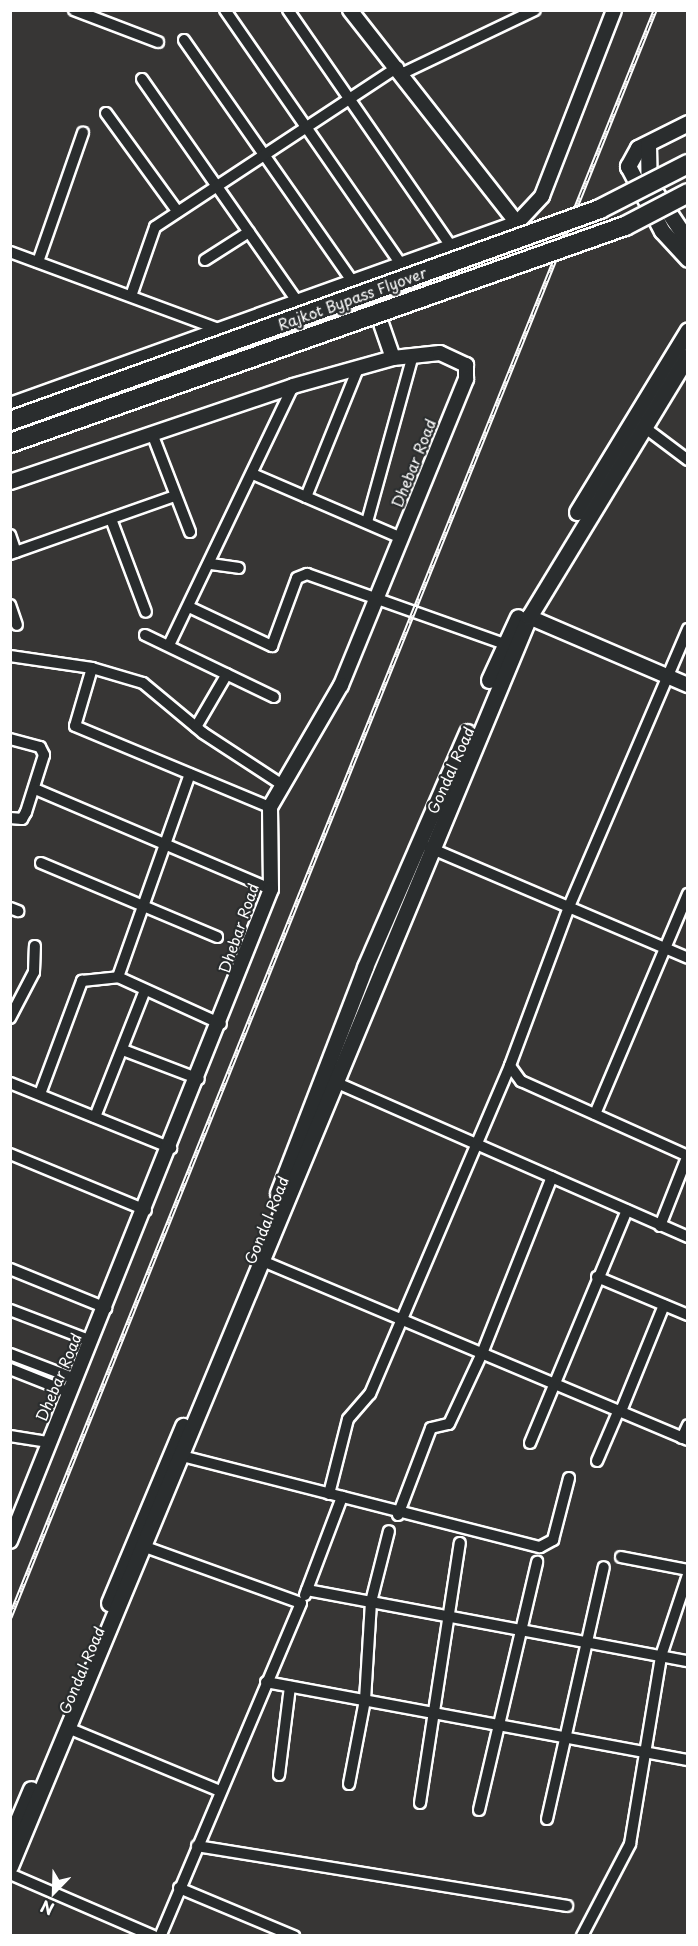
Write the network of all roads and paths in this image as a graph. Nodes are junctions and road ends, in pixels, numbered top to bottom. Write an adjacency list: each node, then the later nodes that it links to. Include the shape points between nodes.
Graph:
1 (74, 10): 8 (street)
2 (225, 10): 14 (street)
3 (288, 10): 11 (street)
4 (350, 10): 9 (street)
5 (535, 10): 9 (street)
6 (614, 10): 22 (street, via 542,196)
7 (184, 40): 17 (street)
8 (158, 42)
9 (400, 70): 11 (street); 22 (street)
10 (142, 79): 19 (street)
11 (350, 99): 14 (street); 25 (street)
12 (106, 113): 21 (street)
13 (687, 123): 16 (main road)
14 (307, 128): 17 (street); 30 (street)
15 (83, 133): 29 (street)
16 (648, 144): 24 (main road, via 649,183); 27 (main road, via 633,152 630,174 662,231)
17 (263, 156): 19 (street); 31 (street)
18 (687, 164): 42 (highway, Rajkot Bypass Flyover, bridge, via 600,209)
19 (218, 185): 21 (street); 23 (street)
20 (687, 193): 45 (highway, Rajkot Bypass Flyover, bridge, via 625,226)
21 (178, 212): 32 (street, via 152,231)
22 (517, 223): 25 (street)
23 (249, 232): 28 (street); 33 (street)
24 (687, 241)
25 (453, 249): 30 (street)
26 (10, 252): 29 (street)
27 (686, 259)
28 (205, 261)
29 (38, 262): 32 (street)
30 (403, 267): 31 (street)
31 (359, 280): 33 (street); 38 (street)
32 (130, 296): 34 (street)
33 (299, 304): 34 (street)
34 (221, 330): 41 (street)
35 (687, 330): 43 (main road)
36 (413, 356): 38 (street, Dhebar Road); 52 (street); 55 (street, Dhebar Road, via 454,356 467,371)
37 (687, 356): 43 (main road)
38 (393, 358): 39 (street, Dhebar Road)
39 (358, 368): 40 (street, Dhebar Road); 50 (street)
40 (293, 386): 44 (street, Dhebar Road); 47 (street)
41 (10, 405)
42 (10, 421)
43 (638, 423): 46 (street); 62 (main road)
44 (153, 436): 48 (street, Dhebar Road); 49 (street)
45 (10, 443)
46 (687, 460)
47 (255, 475): 50 (street); 57 (street)
48 (10, 482)
49 (175, 496): 51 (street); 53 (street)
50 (306, 497): 52 (street)
51 (111, 519): 56 (street); 63 (street)
52 (366, 522): 55 (street)
53 (190, 532)
54 (10, 535): 56 (street)
55 (400, 538): 59 (street, Dhebar Road)
56 (14, 553)
57 (211, 564): 58 (street); 61 (street)
58 (239, 568)
59 (378, 597): 61 (street, via 300,575 272,646); 67 (street); 78 (street, Dhebar Road, via 338,692)
60 (10, 604): 64 (street)
61 (189, 607): 68 (street)
62 (527, 610): 67 (main road, Gondal Road); 72 (street); 82 (main road)
63 (146, 612)
64 (17, 625)
65 (687, 629): 72 (street)
66 (146, 635): 68 (street)
67 (505, 644): 82 (main road, Gondal Road)
68 (169, 645): 71 (street)
69 (10, 656): 70 (street)
70 (92, 668): 75 (street, via 143,683); 77 (street, via 75,726)
71 (227, 674): 74 (street); 75 (street)
72 (666, 676): 73 (street); 87 (street)
73 (687, 685)
74 (274, 697)
75 (196, 727): 78 (street)
76 (10, 739): 79 (street, via 40,747 44,755)
77 (190, 774): 80 (street); 83 (street)
78 (280, 784): 80 (street, Dhebar Road)
79 (35, 789): 81 (street, via 22,819); 83 (street)
80 (270, 807): 85 (street, Dhebar Road)
81 (10, 818)
82 (423, 845): 87 (street); 100 (main road); 144 (main road, Gondal Road)
83 (168, 847): 85 (street); 88 (street)
84 (41, 863): 88 (street)
85 (271, 889): 96 (street, Dhebar Road)
86 (687, 894): 91 (street)
87 (569, 907): 91 (street); 98 (street)
88 (143, 908): 89 (street); 93 (street)
89 (217, 937)
90 (35, 946): 95 (street, via 34,972)
91 (665, 948): 92 (street); 103 (street)
92 (687, 958)
93 (118, 977): 94 (street); 102 (street, via 82,981)
94 (145, 990): 96 (street); 97 (street)
95 (10, 1018)
96 (221, 1024): 99 (street, Dhebar Road)
97 (123, 1050): 99 (street); 104 (street)
98 (510, 1066): 103 (street, via 521,1081); 105 (street)
99 (199, 1079): 106 (street, Dhebar Road)
100 (335, 1082): 105 (street); 114 (main road)
101 (10, 1083): 102 (street)
102 (40, 1094): 104 (street)
103 (594, 1114): 108 (street)
104 (95, 1117): 106 (street)
105 (474, 1143): 109 (street); 121 (street)
106 (171, 1148): 110 (street, Dhebar Road)
107 (10, 1154): 110 (street)
108 (687, 1155): 112 (street)
109 (552, 1177): 111 (street); 123 (street)
110 (146, 1210): 118 (street, Dhebar Road)
111 (627, 1210): 112 (street); 116 (street)
112 (660, 1226): 113 (street)
113 (687, 1238)
114 (260, 1260): 121 (street); 135 (main road)
115 (10, 1269): 118 (street)
116 (597, 1277): 117 (street); 127 (street)
117 (664, 1305): 120 (street); 129 (street)
118 (106, 1308): 122 (street, Dhebar Road)
119 (10, 1310): 122 (street)
120 (687, 1315)
121 (402, 1319): 123 (street); 138 (street, via 370,1394 348,1419)
122 (91, 1341): 126 (street, Dhebar Road)
123 (483, 1351): 127 (street); 140 (street, via 449,1424 431,1428)
124 (10, 1354): 126 (street)
125 (10, 1369): 128 (street)
126 (74, 1378): 128 (street, Dhebar Road)
127 (556, 1383): 129 (street); 134 (street)
128 (68, 1392): 133 (street, Dhebar Road)
129 (620, 1411): 132 (street); 136 (street)
130 (687, 1425): 132 (street)
131 (10, 1436): 133 (street)
132 (685, 1439)
133 (49, 1442): 142 (street, Dhebar Road)
134 (530, 1443)
135 (182, 1456): 138 (street); 144 (main road)
136 (597, 1461)
137 (569, 1478): 140 (street, via 553,1540 540,1547)
138 (329, 1494): 139 (street)
139 (342, 1497): 140 (street); 149 (street)
140 (399, 1514)
141 (389, 1531): 150 (street)
142 (10, 1541)
143 (460, 1543): 152 (street)
144 (140, 1545): 151 (street); 162 (main road); 172 (main road, Gondal Road)
145 (621, 1557): 148 (street)
146 (537, 1562): 153 (street)
147 (604, 1567): 154 (street)
148 (687, 1577): 155 (street)
149 (308, 1590): 150 (street); 151 (street)
150 (370, 1602): 152 (street); 159 (street)
151 (301, 1603): 157 (street)
152 (445, 1617): 153 (street); 160 (street)
153 (524, 1630): 154 (street); 161 (street)
154 (588, 1643): 155 (street); 163 (street)
155 (661, 1656): 156 (street); 164 (street)
156 (687, 1661)
157 (266, 1682): 158 (street); 168 (street)
158 (290, 1687): 159 (street); 166 (street)
159 (366, 1700): 160 (street); 167 (street)
160 (435, 1713): 161 (street); 169 (street)
161 (496, 1721): 163 (street); 170 (street)
162 (68, 1728): 168 (street); 174 (main road)
163 (564, 1738): 164 (street); 171 (street)
164 (644, 1751): 165 (street); 182 (street, via 630,1844)
165 (687, 1760)
166 (279, 1775)
167 (349, 1784)
168 (220, 1791): 173 (street)
169 (420, 1803)
170 (479, 1810)
171 (547, 1819)
172 (10, 1839)
173 (197, 1846): 176 (street); 177 (street)
174 (10, 1866)
175 (10, 1874): 179 (street)
176 (179, 1888): 178 (street); 180 (street)
177 (567, 1906)
178 (273, 1931): 181 (street)
179 (153, 1935)
180 (160, 1935)
181 (294, 1935)
182 (582, 1935)

